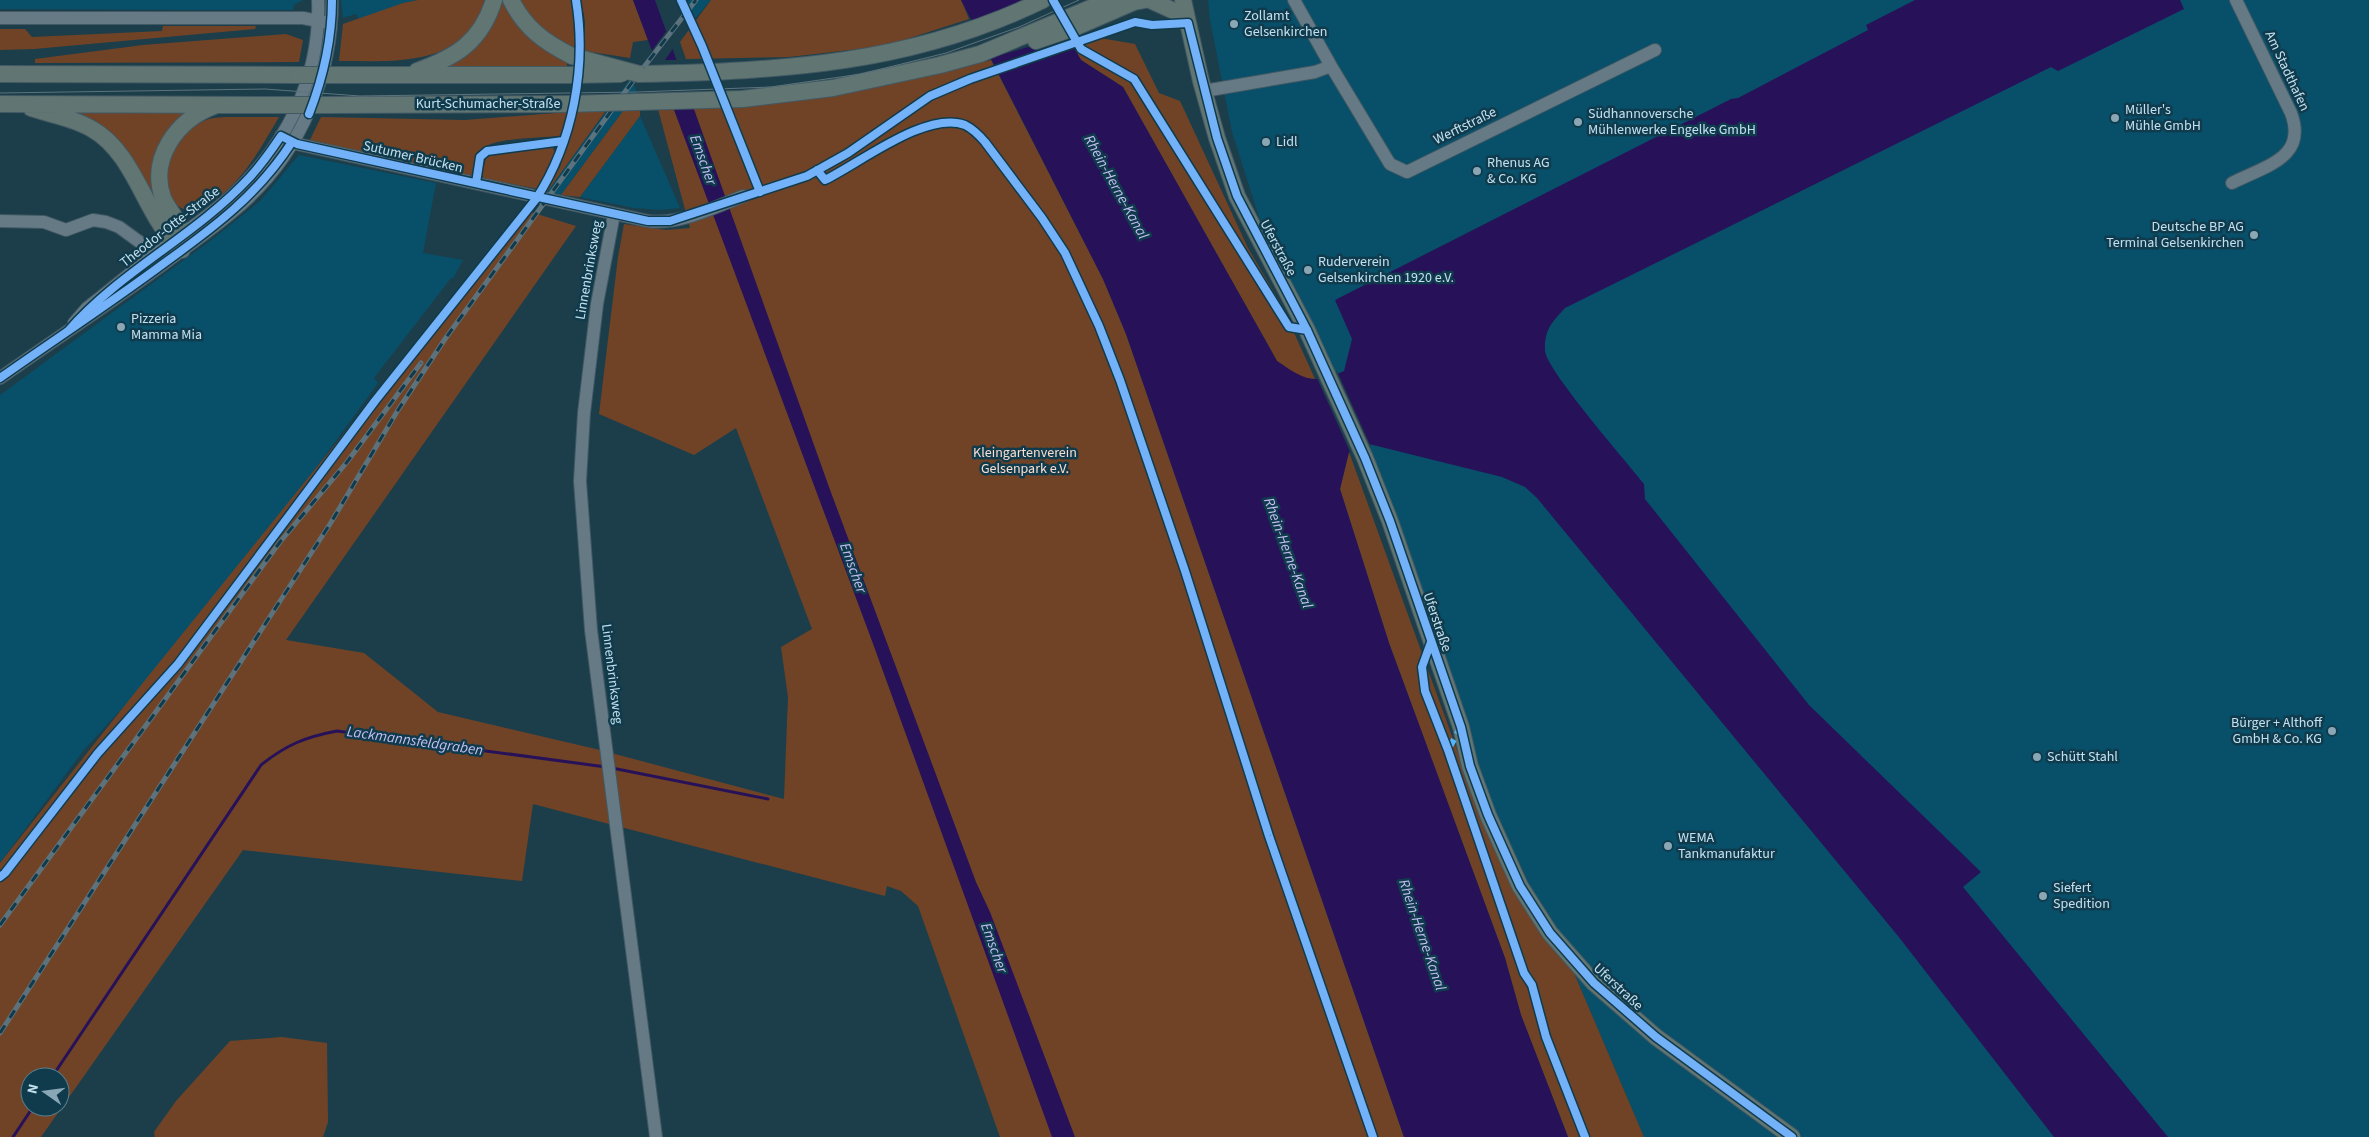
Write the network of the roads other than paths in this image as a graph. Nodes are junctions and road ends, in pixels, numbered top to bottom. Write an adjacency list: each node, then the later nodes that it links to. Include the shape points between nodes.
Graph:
1 (318, 0): 13 (street)
2 (332, 0): 14 (street)
3 (494, 0): 20 (main road, via 476,38 450,58)
4 (511, 0): 21 (main road, bridge, via 524,22 550,44 572,56)
5 (1043, 0): 21 (main road, via 1013,15 890,53 774,70)
6 (1110, 0): 15 (main road, Kurt-Schumacher-Straße)
7 (1145, 0): 15 (main road)
8 (1150, 0): 16 (main road, via 1174,11)
9 (1183, 0): 16 (main road, Uferstraße)
10 (1294, 0): 18 (street, Werftstraße)
11 (2236, 0): 27 (street, Am Stadthafen, via 2291,113 2296,136 2291,149 2283,157)
12 (0, 18): 13 (street, via 303,18)
13 (318, 21): 14 (street); 26 (street, via 310,70)
14 (332, 23): 26 (street, via 317,94 309,114)
15 (1072, 23): 25 (main road, Kurt-Schumacher-Straße, bridge, via 980,54 869,82 742,99 566,104)
16 (1188, 23): 22 (main road, Uferstraße)
17 (1655, 50): 18 (street, Werftstraße, via 1406,172 1390,164)
18 (1331, 66): 22 (street, via 1316,72)
19 (0, 74): 20 (main road, bridge)
20 (408, 74): 21 (main road, bridge)
21 (639, 74)
22 (1204, 91): 35 (main road, Uferstraße, via 1237,196 1325,369 1390,521 1461,727 1470,766 1510,867 1531,904 1576,964 1621,1008)
23 (0, 104): 24 (main road, Kurt-Schumacher-Straße)
24 (20, 104): 25 (main road, Kurt-Schumacher-Straße); 31 (main road, via 79,122 102,135 119,154)
25 (219, 104): 31 (main road, via 180,128 165,149 161,161 160,181 164,200)
26 (287, 139): 29 (street, Sutumer Brücken); 31 (street, Theodor-Otte-Straße, via 279,162 246,199)
27 (2232, 183)
28 (744, 196): 29 (street, Sutumer Brücken, via 683,219 656,222)
29 (614, 214): 34 (street, Linnenbrinksweg, via 597,304 584,413 580,481 591,630)
30 (0, 221): 32 (street, via 44,222 66,230 93,220 119,227)
31 (179, 242): 33 (street, Theodor-Otte-Straße, via 89,319)
32 (141, 243)
33 (0, 378)
34 (656, 1137)
35 (1792, 1137)

